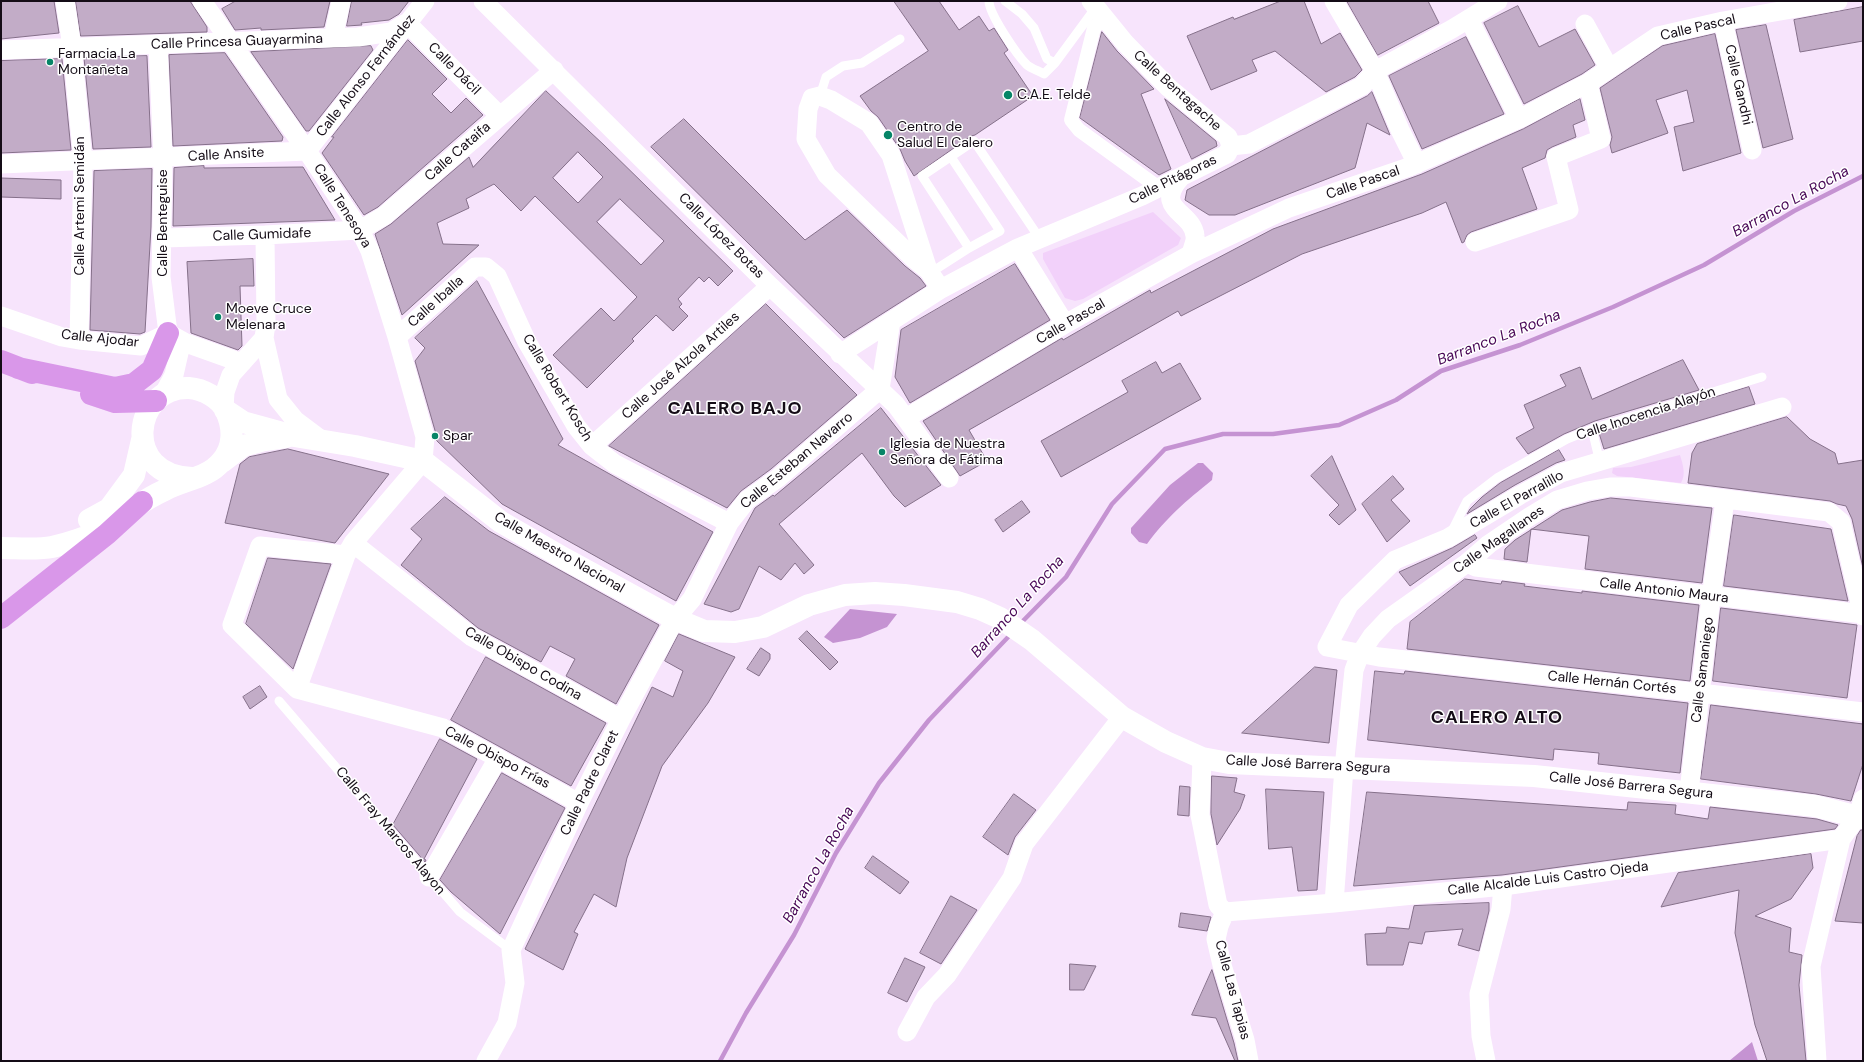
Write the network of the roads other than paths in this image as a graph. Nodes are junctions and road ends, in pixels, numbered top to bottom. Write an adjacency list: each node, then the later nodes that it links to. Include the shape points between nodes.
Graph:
1 (65, 1): 21 (street, Calle Artemi Semidán)
2 (202, 1): 19 (street, Calle Tenesoya)
3 (341, 1): 17 (street)
4 (426, 1): 14 (street, Calle Alonso Fernández)
5 (483, 1): 26 (street, Calle López Botas)
6 (989, 1): 24 (lane, via 989,8 998,24 1028,65 1044,74)
7 (1005, 1): 24 (lane, via 1022,14 1034,28 1047,59)
8 (1334, 1): 27 (street)
9 (1498, 1): 12 (street, Calle Pitágoras)
10 (1838, 1): 13 (street, Calle Pascal)
11 (1097, 9): 24 (lane); 32 (street, Calle Bentagache, via 1125,43 1169,88 1228,137); 41 (street, via 1071,120 1079,130)
12 (1469, 19): 27 (street, Calle Pitágoras); 31 (street)
13 (1723, 21): 25 (street, Calle Pascal, via 1658,36); 33 (street, Calle Gandhi)
14 (407, 23): 16 (street, Calle Princesa Guayarmina); 23 (street, Calle Alonso Fernández); 30 (street, Calle Dácil)
15 (1585, 24): 25 (street)
16 (376, 36): 17 (street, Calle Princesa Guayarmina); 23 (street)
17 (333, 38): 19 (street, Calle Princesa Guayarmina)
18 (900, 39): 29 (lane, via 862,63 843,66 826,77)
19 (231, 41): 20 (street, Calle Princesa Guayarmina); 34 (street, Calle Tenesoya)
20 (158, 45): 21 (street, Calle Princesa Guayarmina); 36 (street, Calle Benteguise)
21 (72, 47): 22 (street, Calle Princesa Guayarmina); 37 (street, Calle Artemi Semidán)
22 (1, 50)
23 (382, 57): 34 (street, Calle Alonso Fernández)
24 (1055, 64)
25 (1609, 68): 28 (street, Calle Pascal)
26 (554, 70): 30 (street, Calle Cataifa); 54 (street, Calle López Botas)
27 (1375, 71): 32 (street, Calle Pitágoras, via 1362,86 1249,144); 39 (street)
28 (1588, 84): 31 (street, Calle Pascal); 48 (street, via 1601,139 1556,157 1569,210)
29 (820, 96): 53 (street, via 868,123 891,155); 53 (street, via 812,98 808,109 806,139 826,175 912,258)
30 (500, 116): 44 (street, Calle Cataifa, via 384,216)
31 (1519, 119): 39 (street, Calle Pascal)
32 (1231, 146): 40 (street, Calle Pitágoras, via 1227,154)
33 (1752, 150)
34 (307, 151): 36 (street, Calle Ansite); 44 (street, Calle Tenesoya)
35 (951, 157): 47 (lane, via 974,141); 49 (lane, via 922,176); 49 (lane, via 1000,231)
36 (163, 158): 37 (street, Calle Ansite); 46 (street, Calle Benteguise)
37 (83, 162): 38 (street, Calle Ansite); 62 (street, Calle Artemi Semidán)
38 (1, 164)
39 (1417, 164): 51 (street, Calle Pascal, via 1289,208)
40 (1181, 177): 41 (street, Calle Pitágoras); 43 (street, via 1174,185 1170,196)
41 (1159, 188): 42 (street, Calle Pitágoras)
42 (1142, 196): 43 (street, via 1160,200); 47 (street, Calle Pitágoras)
43 (1175, 210): 51 (street, via 1190,224 1195,236)
44 (360, 230): 45 (street, Calle Gumidafe); 60 (street, Calle Tenesoya, via 370,251)
45 (264, 235): 46 (street, Calle Gumidafe); 61 (street)
46 (163, 238): 59 (street, Calle Benteguise, via 161,277)
47 (1040, 239): 50 (street, Calle Pitágoras)
48 (1475, 242)
49 (969, 248): 53 (lane)
50 (1018, 248): 55 (street, Calle Pitágoras); 58 (street)
51 (1191, 254): 58 (street, Calle Pascal)
52 (475, 267): 60 (street, Calle Iballa); 76 (street, Calle Robert Kosch, via 486,267 498,276 527,342 576,426)
53 (929, 271): 55 (street)
54 (770, 286): 63 (street, Calle López Botas); 76 (street, Calle José Alzola Artiles)
55 (941, 289): 57 (street, Calle Pitágoras)
56 (1, 316): 62 (street, Calle Ajodar, via 62,337)
57 (891, 321): 63 (street, Calle Pitágoras); 67 (street)
58 (1065, 324): 71 (street, Calle Pascal)
59 (168, 333): 62 (street, Calle Ajodar, via 141,346); 64 (street, via 186,343); 65 (highway, via 152,370 134,384 115,388); 68 (street, Calle Benteguise, via 179,353 174,375)
60 (397, 337): 77 (street, Calle Tenesoya, via 425,437)
61 (264, 338): 64 (street); 75 (street, via 278,399 295,420)
62 (79, 340)
63 (840, 354): 67 (street, Calle López Botas)
64 (242, 363): 70 (street, via 231,375 225,392)
65 (10, 365): 68 (highway, via 115,402)
66 (1762, 377): 72 (lane, Calle Inocencia Alayón)
67 (880, 389): 71 (street, Calle López Botas); 84 (street, Calle Esteban Navarro, via 778,478 746,500)
68 (160, 398): 70 (street, via 176,390 190,388 203,391 215,398); 74 (street, via 147,412)
69 (1782, 407): 79 (street, Calle El Parralillo)
70 (225, 409): 73 (street, Calle Maestro Nacional, via 243,422); 78 (street, via 231,422 232,436 229,450)
71 (906, 418): 81 (street, Calle López Botas)
72 (1592, 429): 79 (lane); 86 (lane, Calle Inocencia Alayón, via 1497,478 1467,501)
73 (294, 436): 75 (street, Calle Maestro Nacional); 78 (street, Calle Maestro Nacional, via 244,446)
74 (142, 440): 80 (street, via 147,453 166,473 179,478); 85 (street, via 134,475 109,509 68,531 28,539)
75 (323, 441): 77 (street, Calle Maestro Nacional)
76 (592, 446): 84 (street, Calle Robert Kosch, via 615,464)
77 (423, 461): 88 (street); 93 (street, Calle Maestro Nacional, via 501,522)
78 (222, 462): 80 (street, via 204,475)
79 (1600, 463): 86 (street, Calle El Parralillo, via 1561,474)
80 (192, 478): 83 (street)
81 (949, 478)
82 (1725, 500): 89 (street, Calle Magallanes, via 1632,487 1587,491 1557,500 1534,513); 90 (street, Calle Samaniego); 91 (street, Calle Magallanes, via 1829,512 1841,522)
83 (142, 502): 87 (street, via 101,530 51,548); 92 (highway, via 107,534)
84 (729, 523): 93 (street, Calle Esteban Navarro, via 692,599)
85 (1, 536)
86 (1448, 538): 95 (street, Calle El Parralillo, via 1394,560 1349,605 1327,647)
87 (1, 548)
88 (349, 549): 96 (street); 96 (street, via 260,546 232,625); 101 (street, Calle Obispo Codina, via 472,637)
89 (1467, 563): 90 (street, Calle Antonio Maura, via 1476,567); 95 (street, Calle Magallanes, via 1388,619)
90 (1711, 597): 91 (street, Calle Antonio Maura); 97 (street, Calle Samaniego)
91 (1863, 615)
92 (1, 618)
93 (675, 619): 94 (street, Calle Maestro Nacional, via 704,631 735,632); 101 (street, Calle Padre Claret)
94 (763, 627): 100 (street, Calle José Barrera Segura, via 809,605 845,595 875,593 957,602 1000,618 1032,640)
95 (1360, 654): 97 (street, Calle Hernán Cortés); 104 (street, Calle Magallanes, via 1354,670)
96 (297, 689): 102 (street, Calle Obispo Frías, via 443,728)
97 (1700, 692): 99 (street, Calle Hernán Cortés); 105 (street, Calle Samaniego)
98 (280, 701): 109 (lane, Calle Fray Marcos Alayon)
99 (1863, 712)
100 (1122, 717): 103 (street, Calle José Barrera Segura, via 1166,742); 114 (street, via 1024,844 1012,878 947,975 926,997)
101 (621, 719): 106 (street, Calle Padre Claret)
102 (498, 758): 106 (street, Calle Obispo Frías); 109 (street)
103 (1202, 758): 104 (street, Calle José Barrera Segura, via 1228,763); 112 (street, via 1200,815 1218,905)
104 (1344, 768): 105 (street, Calle José Barrera Segura, via 1534,776); 111 (street, Calle Magallanes)
105 (1689, 792): 107 (street, Calle José Barrera Segura)
106 (579, 803): 113 (street, Calle Padre Claret)
107 (1861, 811): 108 (street)
108 (1841, 840): 110 (street, Calle Alcalde Luis Castro Ojeda); 118 (street, via 1812,966)
109 (429, 877): 113 (lane, Calle Fray Marcos Alayon, via 460,912)
110 (1504, 886): 111 (street, Calle Alcalde Luis Castro Ojeda); 117 (street, via 1501,909 1479,994 1481,1036)
111 (1334, 903): 112 (street, Calle Alcalde Luis Castro Ojeda)
112 (1225, 912): 116 (street, Calle Las Tapias, via 1216,939)
113 (511, 950): 115 (street, via 515,983 507,1023)
114 (907, 1032)
115 (486, 1061)
116 (1249, 1061)
117 (1486, 1061)
118 (1817, 1061)

